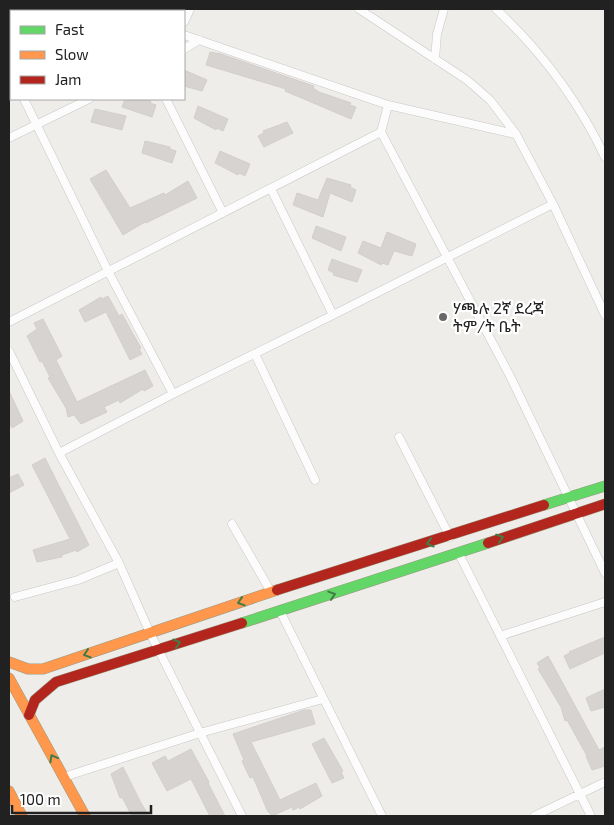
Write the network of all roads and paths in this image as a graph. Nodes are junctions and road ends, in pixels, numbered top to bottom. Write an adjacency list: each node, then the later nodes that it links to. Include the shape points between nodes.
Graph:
1 (359, 9): 7 (street)
2 (444, 9): 7 (street)
3 (498, 9): 16 (street, via 541,56 576,103)
4 (185, 35): 5 (street)
5 (199, 40): 6 (street); 11 (street)
6 (185, 48)
7 (435, 59): 14 (street, via 490,100)
8 (24, 100): 12 (street)
9 (87, 100): 12 (street)
10 (166, 100): 19 (street)
11 (388, 104): 13 (street); 14 (street)
12 (37, 125): 15 (street); 21 (street)
13 (381, 132): 17 (street); 20 (street)
14 (516, 134): 18 (street)
15 (9, 138)
16 (605, 157)
17 (271, 189): 19 (street); 22 (street)
18 (553, 204): 20 (street); 23 (street)
19 (223, 213): 21 (street)
20 (447, 258): 22 (street); 32 (street, via 511,378)
21 (108, 272): 24 (street); 27 (street)
22 (334, 315): 26 (street)
23 (605, 315)
24 (9, 322)
25 (9, 351): 29 (street)
26 (255, 354): 27 (street); 30 (street)
27 (173, 394): 29 (street)
28 (399, 437): 36 (street)
29 (59, 452): 38 (street)
30 (316, 480)
31 (605, 486): 32 (main road)
32 (568, 497): 34 (street); 36 (main road)
33 (605, 504): 34 (main road)
34 (576, 513): 37 (main road, one-way to 34); 39 (street)
35 (232, 524): 40 (street)
36 (450, 537): 40 (main road, one-way to 40)
37 (458, 552): 43 (main road, one-way to 37); 45 (street)
38 (119, 563): 41 (street, via 78,580); 44 (street)
39 (605, 574)
40 (272, 592): 44 (main road, one-way to 44)
41 (15, 597)
42 (605, 602): 45 (street)
43 (280, 611): 46 (main road, one-way to 43); 49 (street)
44 (150, 633): 46 (street); 47 (main road, one-way to 47, via 42,669 28,669)
45 (500, 636): 55 (street)
46 (158, 648): 50 (main road, via 56,682 34,700); 51 (street)
47 (9, 662)
48 (9, 678): 50 (main road)
49 (323, 700): 51 (street); 59 (street)
50 (29, 715): 52 (main road, one-way to 50)
51 (200, 733): 52 (street); 58 (street)
52 (64, 777): 57 (main road)
53 (605, 782): 55 (street)
54 (9, 791): 56 (main road)
55 (580, 796): 60 (street); 61 (street)
56 (22, 816)
57 (85, 816)
58 (242, 816)
59 (382, 816)
60 (534, 816)
61 (591, 816)

